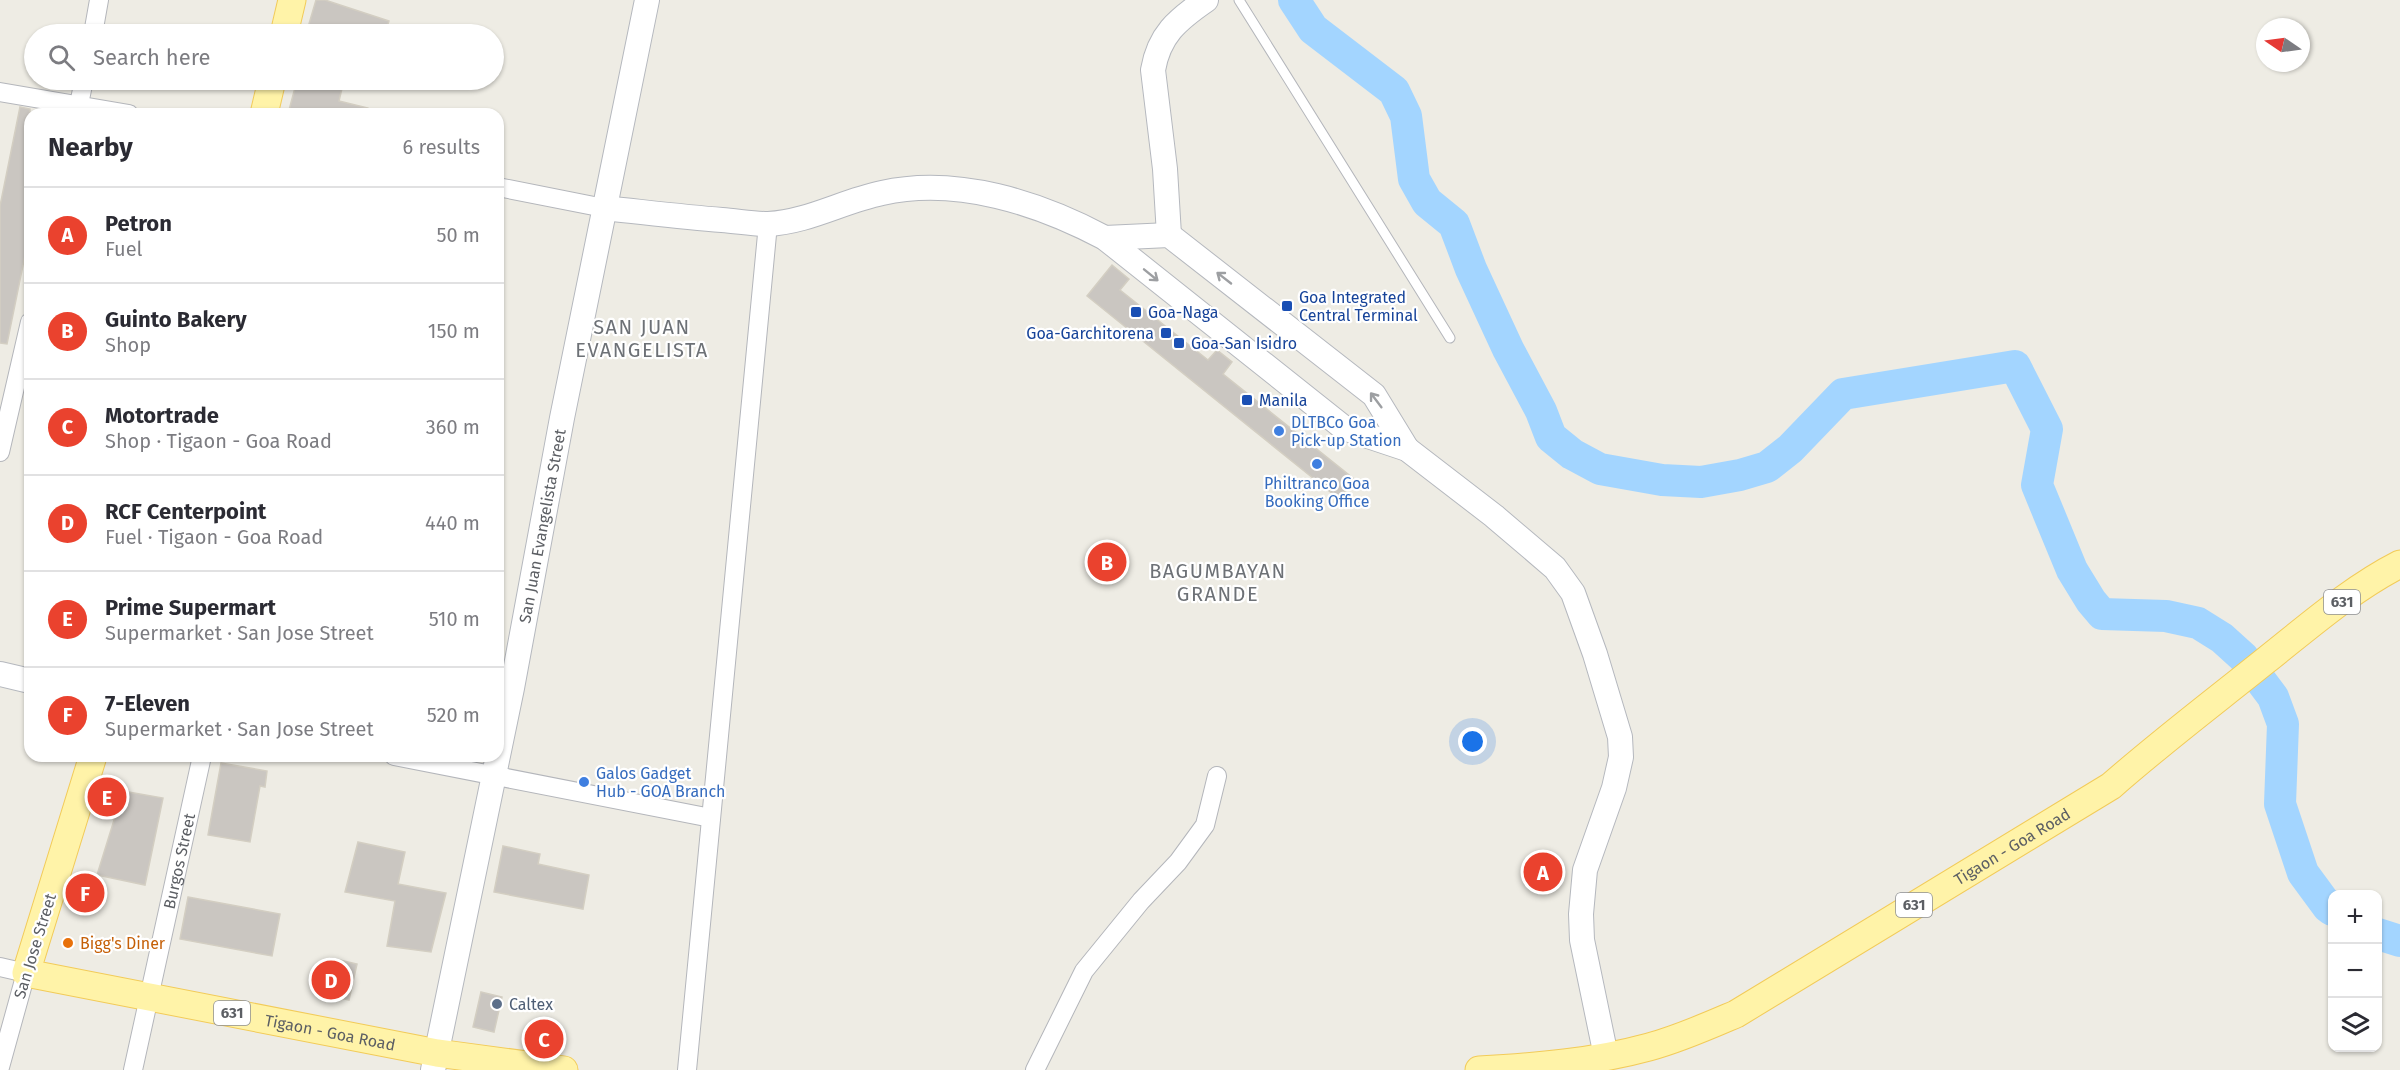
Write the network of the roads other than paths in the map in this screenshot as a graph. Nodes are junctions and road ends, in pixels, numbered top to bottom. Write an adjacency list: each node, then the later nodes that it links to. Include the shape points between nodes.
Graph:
1 (99, 0): 6 (street)
2 (292, 0): 7 (main road)
3 (647, 0): 15 (street, San Juan Evangelista Street)
4 (1206, 0): 17 (street, via 1162,39 1153,70)
5 (1239, 0): 19 (lane)
6 (95, 24)
7 (286, 24)
8 (82, 90): 12 (street)
9 (270, 90): 13 (main road)
10 (0, 92): 11 (street)
11 (69, 108)
12 (78, 108)
13 (265, 108)
14 (504, 188): 15 (street)
15 (604, 208): 16 (street); 26 (street, San Juan Evangelista Street)
16 (768, 224): 18 (street, via 811,217 884,192 937,189 979,192 1024,203 1070,219); 33 (street)
17 (1169, 235): 18 (street); 21 (street, one-way to 17, via 1374,395)
18 (1105, 238): 21 (street, one-way to 21, via 1344,428)
19 (1450, 338)
20 (24, 348): 22 (street)
21 (1407, 449): 37 (street, via 1555,568 1573,593 1595,654 1618,728 1621,757 1585,870 1581,914 1582,940)
22 (0, 452)
23 (2400, 564): 37 (main road, Tigaon - Goa Road / 631, via 2374,578 2287,644 2112,786 1736,1014 1666,1042)
24 (0, 674): 25 (street)
25 (24, 680)
26 (504, 724)
27 (91, 762): 35 (main road, San Jose Street)
28 (201, 762): 36 (street, Burgos Street)
29 (424, 762): 31 (street)
30 (497, 762): 31 (street, San Juan Evangelista Street)
31 (494, 776): 33 (street); 38 (street, San Juan Evangelista Street)
32 (1217, 776): 44 (street, via 1204,825 1178,862 1084,971)
33 (711, 818): 43 (street)
34 (0, 967): 35 (street)
35 (27, 973): 36 (main road, Tigaon - Goa Road / 631); 39 (street, San Jose Street)
36 (149, 997): 38 (main road, Tigaon - Goa Road / 631); 41 (street, Burgos Street)
37 (1606, 1056): 40 (main road, Tigaon - Goa Road / 631)
38 (435, 1062): 42 (main road, Tigaon - Goa Road / 631)
39 (0, 1066)
40 (1517, 1069): 45 (main road, Tigaon - Goa Road / 631)
41 (134, 1070)
42 (564, 1070)
43 (687, 1070)
44 (1035, 1070)
45 (1479, 1070)

